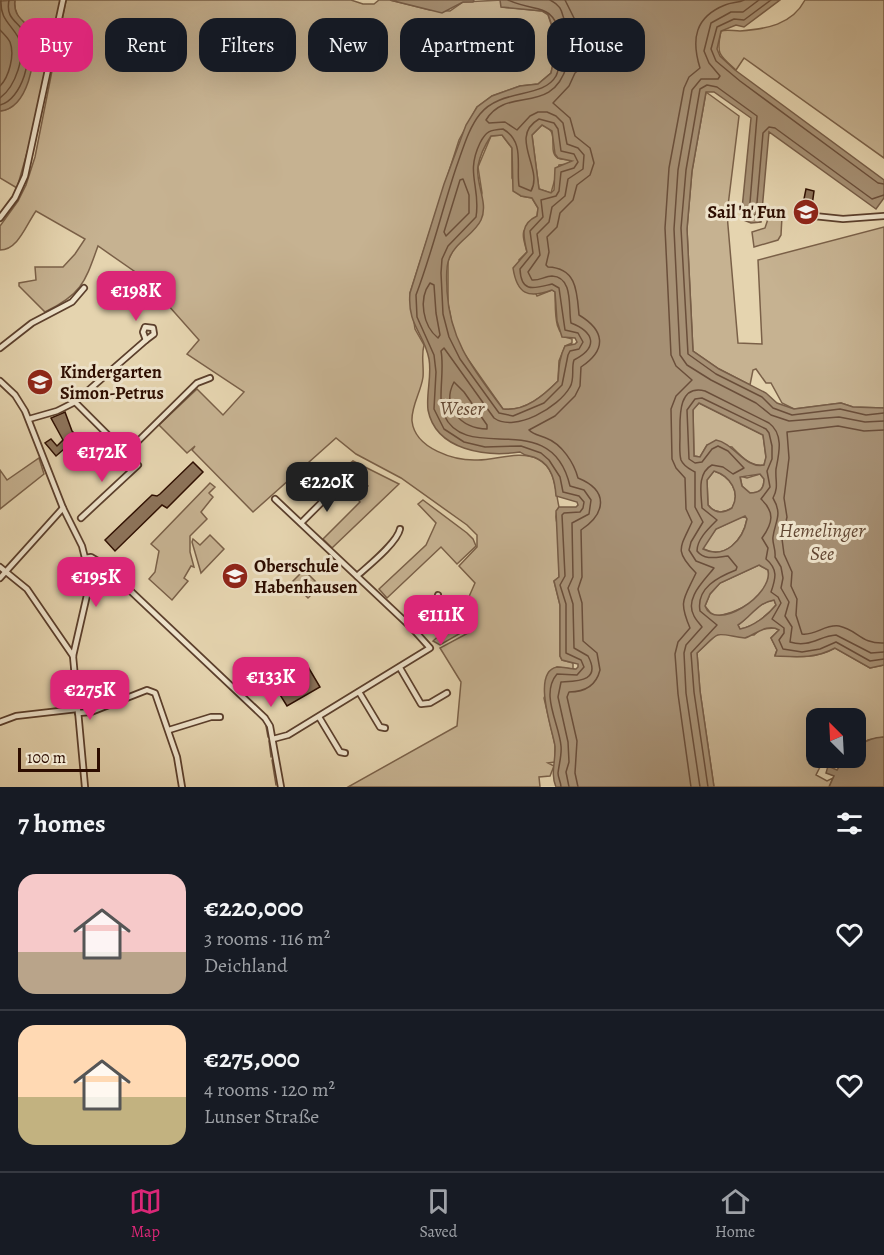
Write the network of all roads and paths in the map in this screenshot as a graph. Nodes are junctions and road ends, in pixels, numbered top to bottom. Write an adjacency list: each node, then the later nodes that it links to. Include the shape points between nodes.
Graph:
1 (63, 0): 4 (street, via 27,169 18,193)
2 (814, 216): 3 (street)
3 (884, 216)
4 (0, 218)
5 (84, 288): 7 (street, via 72,302 32,323)
6 (146, 340): 10 (street)
7 (0, 348)
8 (210, 378): 12 (street, via 197,383)
9 (0, 381): 11 (street, via 15,395)
10 (75, 402): 11 (street); 12 (street)
11 (29, 419): 15 (street)
12 (126, 453): 16 (street, via 138,465)
13 (327, 489): 17 (street, via 326,499)
14 (275, 499): 17 (street)
15 (63, 508): 19 (street); 21 (street)
16 (81, 518)
17 (301, 523): 22 (street)
18 (400, 529): 22 (street, via 399,535)
19 (85, 558): 26 (street, via 87,595); 36 (street, via 101,563 265,718)
20 (0, 567): 21 (street)
21 (8, 571): 23 (street); 26 (street, via 37,601)
22 (357, 576): 25 (street)
23 (0, 578)
24 (438, 595): 25 (street, via 435,606)
25 (412, 628): 27 (street, via 430,648)
26 (74, 656): 30 (street)
27 (400, 668): 28 (street); 29 (street, via 421,704)
28 (359, 692): 32 (street); 34 (street, via 380,727)
29 (447, 693)
30 (77, 711): 33 (street, via 16,716); 35 (street, via 91,712 152,690); 38 (street)
31 (220, 717): 35 (street)
32 (319, 717): 36 (street); 37 (street, via 340,752)
33 (0, 723)
34 (385, 728)
35 (169, 730): 39 (street)
36 (273, 739): 40 (street)
37 (345, 753)
38 (85, 787)
39 (182, 787)
40 (281, 787)

